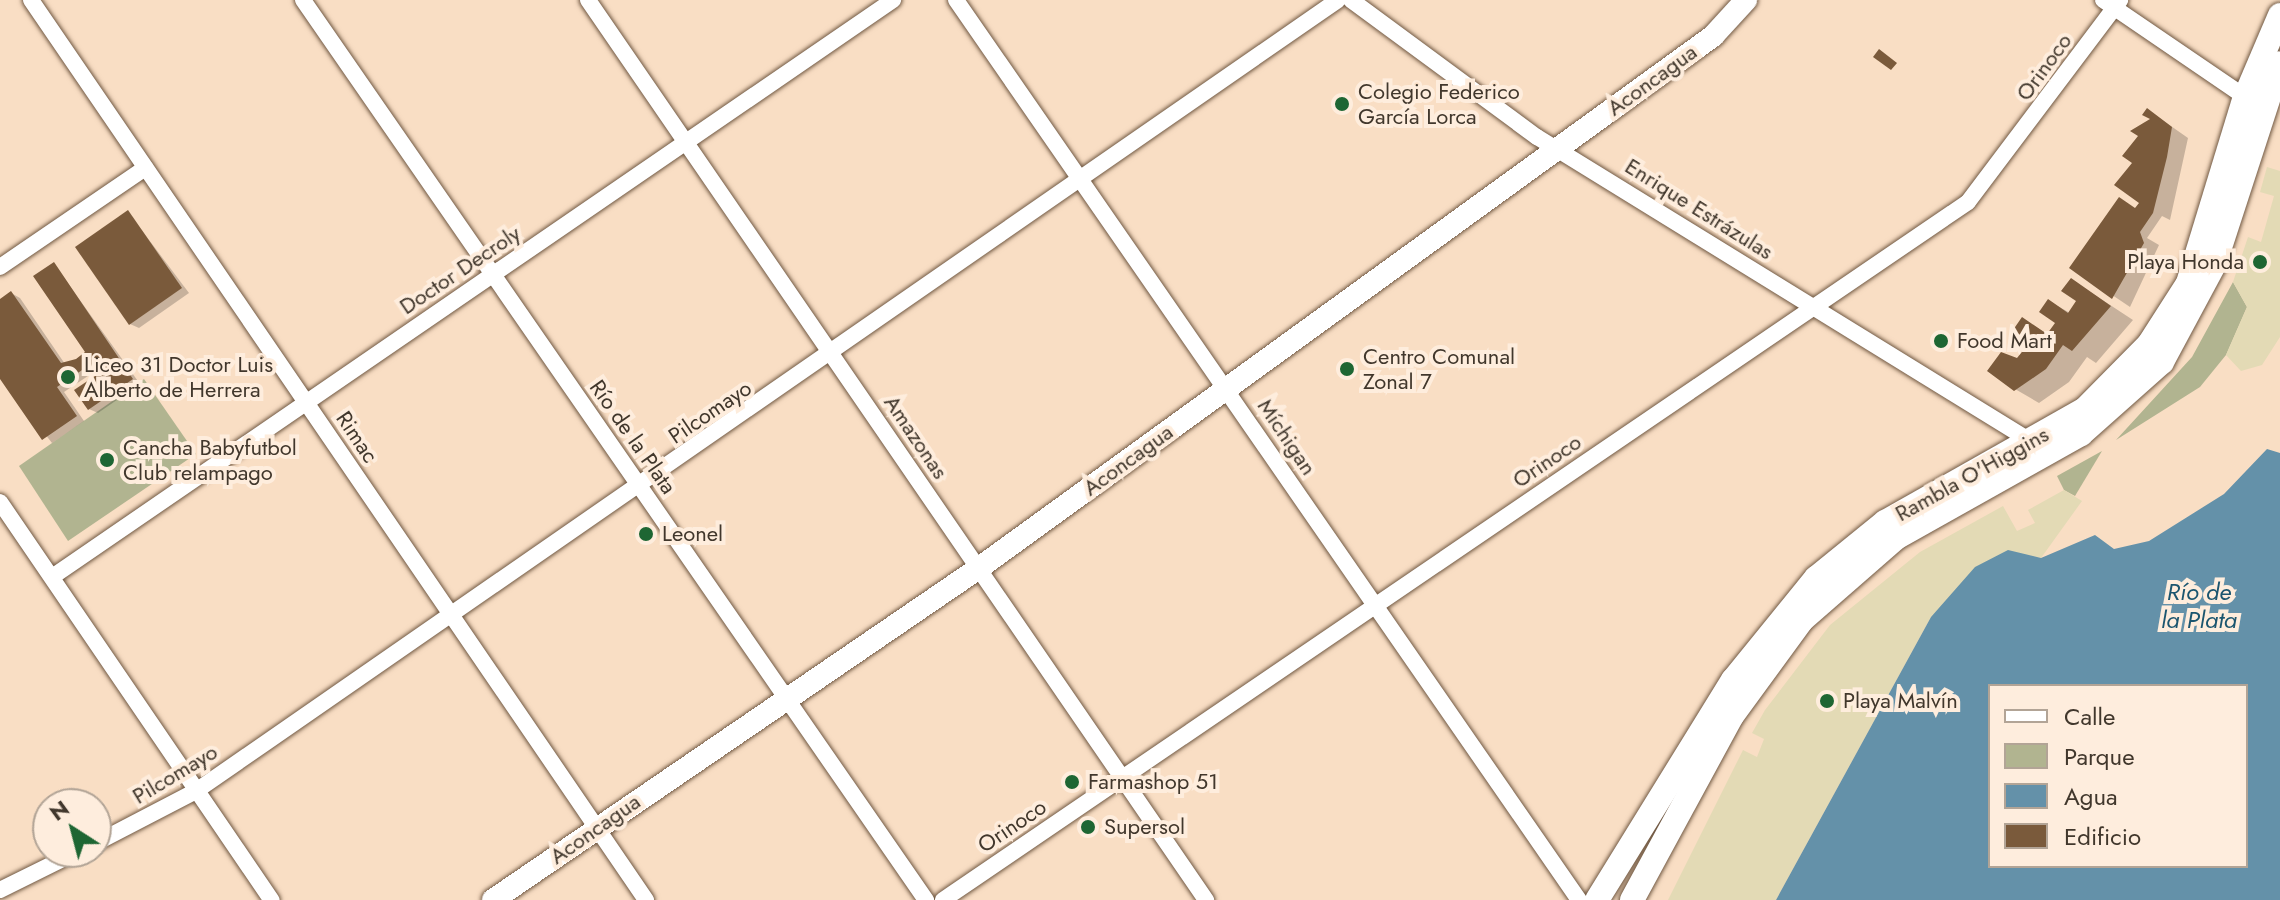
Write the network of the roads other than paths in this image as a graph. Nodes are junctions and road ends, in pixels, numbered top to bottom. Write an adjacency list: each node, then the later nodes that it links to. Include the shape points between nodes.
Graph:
1 (31, 0): 15 (street, Rimac)
2 (303, 0): 18 (street, Río de la Plata)
3 (588, 0): 13 (street, Amazonas)
4 (893, 0): 13 (street, Doctor Decroly)
5 (956, 0): 16 (street, Míchigan)
6 (1338, 0): 16 (street, Pilcomayo)
7 (1351, 0): 14 (street, Enrique Estrázulas)
8 (1746, 0): 14 (street, Aconcagua, via 1713,36)
9 (2112, 3): 12 (street); 19 (street, Orinoco, via 1977,194)
10 (2280, 15): 12 (main road, Rambla O'Higgins)
11 (2280, 63): 45 (main road, Rambla O'Higgins, via 2208,282 2162,362 2081,434 1896,538 1802,620 1732,716)
12 (2245, 97): 23 (main road, Rambla O'Higgins, via 2174,308 2108,389)
13 (686, 143): 18 (street, Doctor Decroly); 20 (street, Amazonas)
14 (1558, 148): 19 (street, Enrique Estrázulas); 21 (street, Aconcagua)
15 (145, 168): 17 (street); 22 (street, Rimac)
16 (1082, 183): 20 (street, Pilcomayo); 21 (street, Míchigan)
17 (0, 267)
18 (493, 275): 22 (street, Doctor Decroly); 24 (street, Río de la Plata)
19 (1815, 306): 23 (street, Enrique Estrázulas); 28 (street, Orinoco)
20 (832, 354): 24 (street, Pilcomayo); 26 (street, Amazonas)
21 (1227, 389): 26 (street, Aconcagua); 28 (street, Míchigan)
22 (306, 401): 27 (street, Doctor Decroly); 29 (street, Rimac)
23 (2032, 442): 44 (main road, Rambla O'Higgins, via 1885,522 1785,610 1733,680)
24 (640, 485): 29 (street, Pilcomayo); 30 (street, Río de la Plata)
25 (0, 502): 27 (street)
26 (979, 568): 30 (street, Aconcagua); 31 (street, Amazonas)
27 (52, 577): 32 (street)
28 (1375, 605): 31 (street, Orinoco); 43 (street, Míchigan)
29 (452, 615): 32 (street, Pilcomayo); 33 (street, Rimac)
30 (786, 698): 33 (street, Aconcagua); 40 (street, Río de la Plata)
31 (1122, 777): 41 (street, Orinoco); 42 (street, Amazonas)
32 (196, 791): 34 (street, Pilcomayo); 37 (street)
33 (597, 828): 38 (street, Aconcagua); 39 (street, Rimac)
34 (112, 835)
35 (45, 868): 36 (street)
36 (0, 890)
37 (271, 900)
38 (493, 900)
39 (646, 900)
40 (926, 900)
41 (943, 900)
42 (1206, 900)
43 (1579, 900)
44 (1597, 900)
45 (1632, 900)

